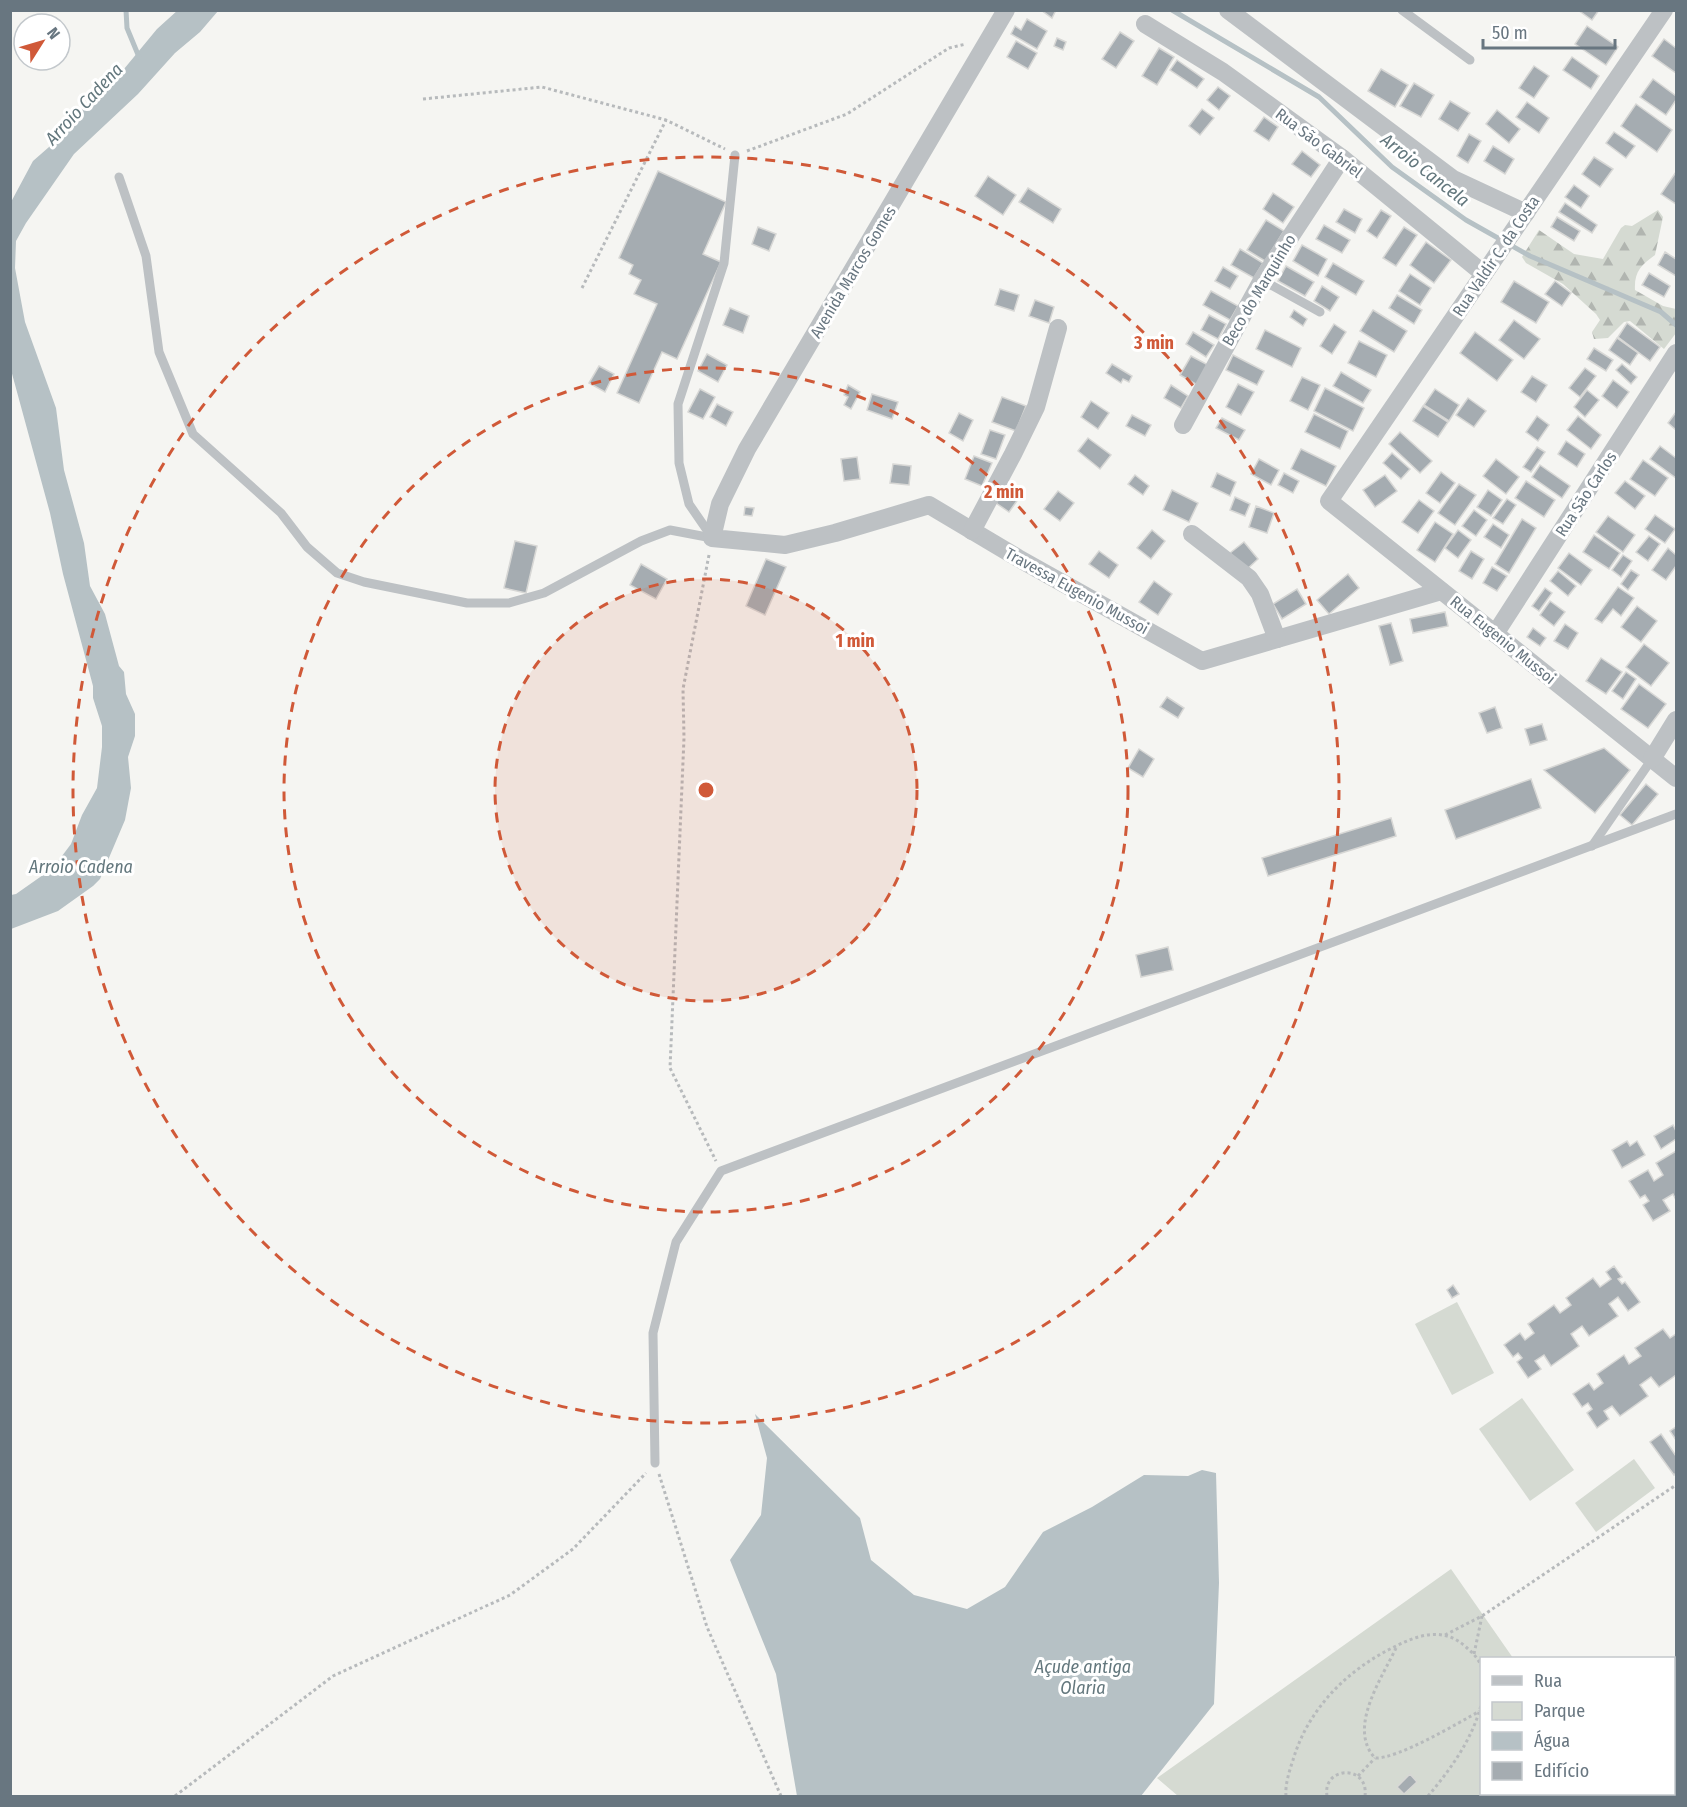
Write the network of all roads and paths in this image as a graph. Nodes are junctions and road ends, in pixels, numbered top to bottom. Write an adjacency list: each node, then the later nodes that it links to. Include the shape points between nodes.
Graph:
1 (1006, 10): 6 (street, Avenida Marcos Gomes)
2 (1228, 10): 13 (street, via 1453,179)
3 (1402, 10): 7 (lane)
4 (1664, 10): 13 (street, Rua Valdir C. da Costa)
5 (1145, 24): 11 (street, Rua São Gabriel, via 1223,72)
6 (991, 38): 10 (path, via 950,48 847,114); 24 (street, Avenida Marcos Gomes, via 747,450 720,504)
7 (1470, 60)
8 (423, 99): 9 (path, via 542,87)
9 (666, 120): 10 (path); 16 (path)
10 (735, 155): 24 (lane, via 724,263 678,404 679,463 689,504)
11 (1342, 158): 14 (street, Rua São Gabriel); 15 (street, Beco do Marquinho)
12 (119, 177): 24 (lane, via 146,256 159,352 193,434 280,513 307,547 337,573 467,603 509,603 544,592 670,530)
13 (1521, 220): 14 (street, Rua Valdir C. da Costa)
14 (1484, 274): 21 (street, Rua Valdir C. da Costa)
15 (1262, 280): 17 (lane); 20 (street, Beco do Marquinho)
16 (582, 288)
17 (1320, 312)
18 (1058, 328): 22 (street, via 1036,407)
19 (1676, 355): 26 (street, Rua São Carlos)
20 (1182, 425)
21 (1329, 501): 25 (street, Rua Eugenio Mussoi)
22 (972, 531): 24 (street, Travessa Eugenio Mussoi, via 929,505 785,545); 27 (street, Travessa Eugenio Mussoi, via 1202,661)
23 (1192, 534): 27 (street, via 1249,578 1260,594)
24 (712, 538): 33 (path, via 683,690 670,1068)
25 (1441, 591): 26 (street, Rua Eugenio Mussoi); 27 (street, Travessa Eugenio Mussoi)
26 (1495, 634): 29 (street, Rua Eugenio Mussoi)
27 (1277, 639)
28 (1677, 720): 29 (street)
29 (1652, 759): 30 (street, Rua Eugenio Mussoi); 32 (lane)
30 (1677, 778)
31 (1677, 814): 32 (lane)
32 (1592, 846): 33 (lane)
33 (721, 1171): 34 (lane, via 676,1242 653,1333)
34 (655, 1463): 44 (path, via 573,1549 510,1595 333,1676); 45 (path, via 707,1627)
35 (1677, 1485): 36 (path)
36 (1482, 1616): 37 (path); 39 (path)
37 (1445, 1635): 38 (path, via 1415,1637); 39 (path)
38 (1396, 1646): 42 (path, via 1367,1710 1365,1744); 46 (path, via 1347,1677 1317,1710 1298,1742)
39 (1474, 1654): 40 (path)
40 (1480, 1665)
41 (1480, 1711): 42 (path, via 1418,1743); 49 (path, via 1462,1750)
42 (1375, 1758): 43 (path)
43 (1358, 1776): 47 (path, via 1348,1772 1333,1777); 48 (path, via 1365,1786)
44 (175, 1797)
45 (781, 1797)
46 (1287, 1797)
47 (1327, 1797)
48 (1365, 1797)
49 (1428, 1797)

